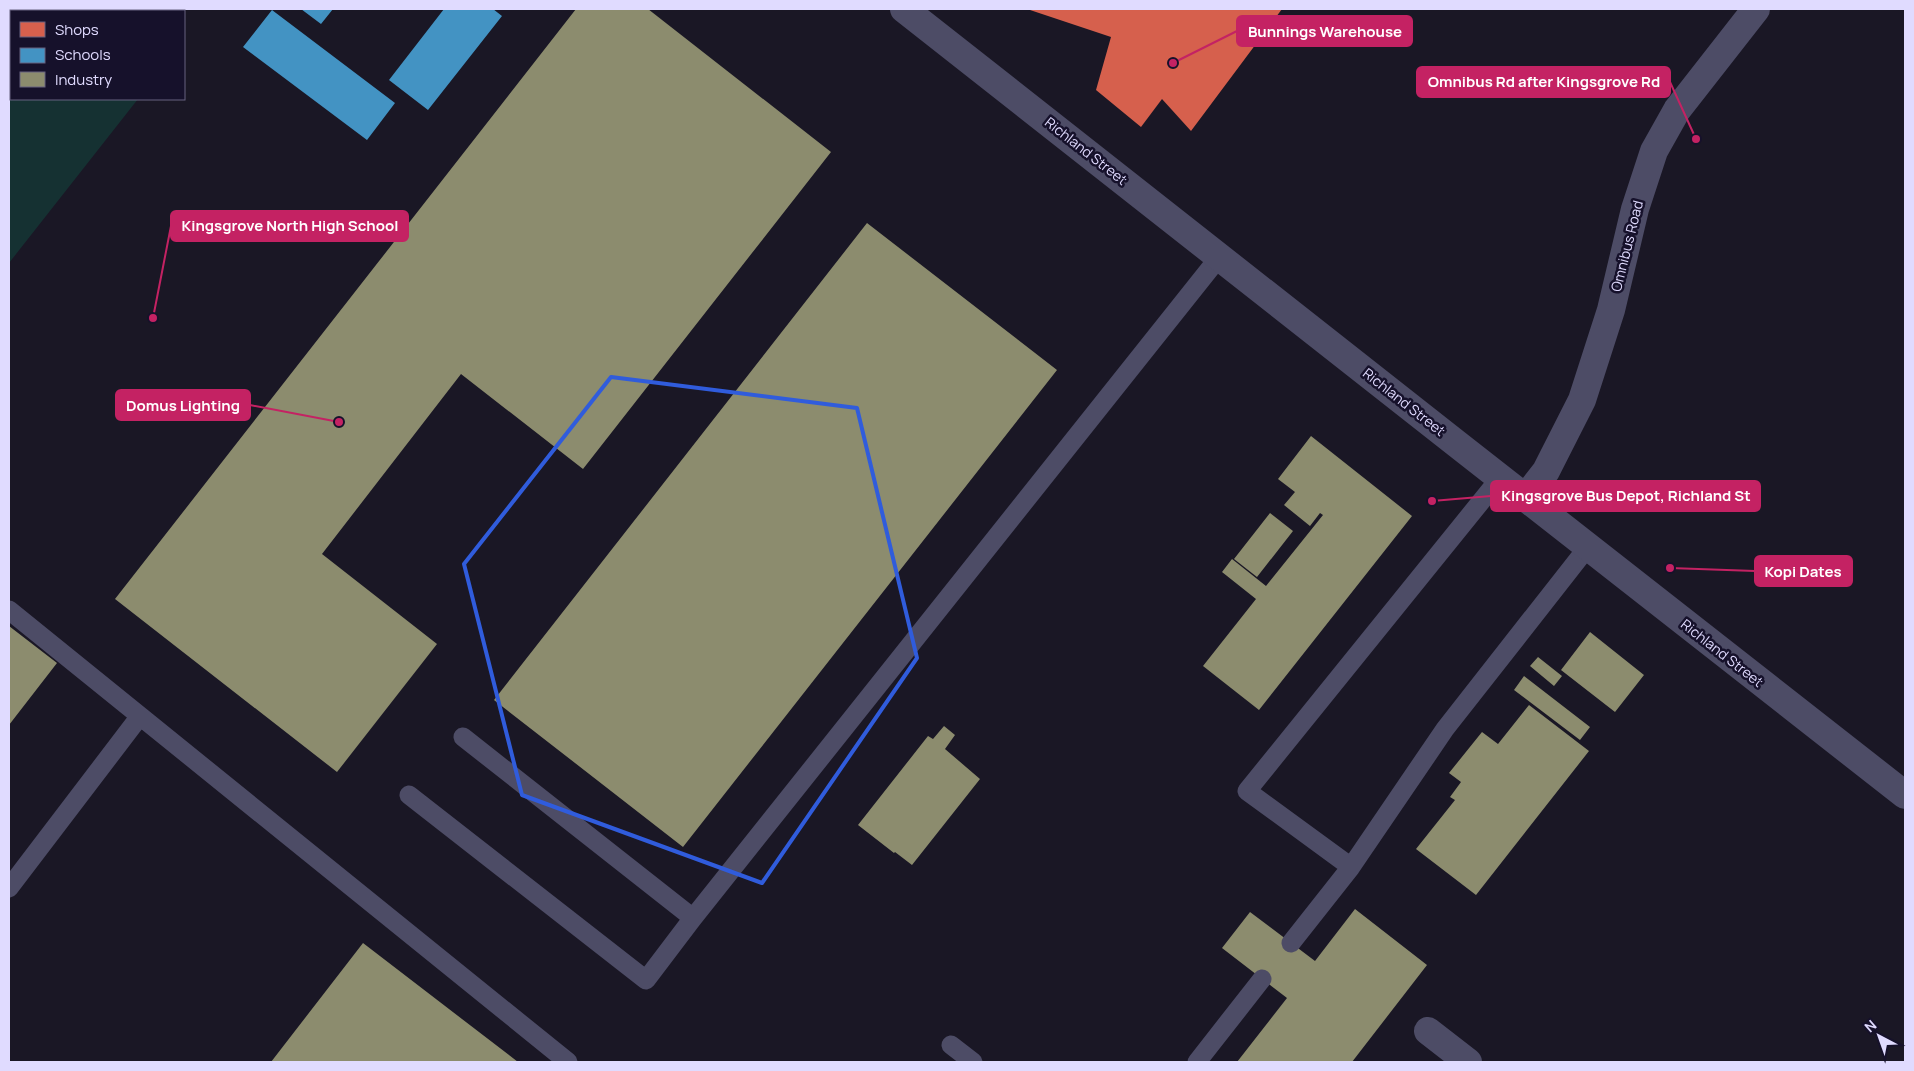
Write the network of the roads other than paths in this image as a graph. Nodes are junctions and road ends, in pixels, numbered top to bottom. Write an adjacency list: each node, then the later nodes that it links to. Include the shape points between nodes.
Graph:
1 (904, 9): 3 (street, Richland Street)
2 (1756, 9): 5 (street, Omnibus Road, via 1677,110 1654,151 1582,400 1546,471)
3 (1220, 256): 4 (street, Richland Street); 14 (lane)
4 (1500, 478): 5 (street, Richland Street); 12 (lane, via 1247,791)
5 (1525, 498): 6 (street, Richland Street)
6 (1587, 548): 11 (street, Richland Street); 12 (lane, via 1445,729)
7 (9, 610): 8 (lane)
8 (140, 716): 13 (lane); 19 (lane)
9 (463, 737): 14 (lane)
10 (409, 795): 14 (lane, via 646,980)
11 (1905, 795)
12 (1350, 867): 15 (lane)
13 (9, 888)
14 (693, 918)
15 (1291, 943)
16 (1262, 979): 21 (lane)
17 (1428, 1031): 22 (street)
18 (951, 1045): 20 (lane)
19 (568, 1062)
20 (973, 1062)
21 (1197, 1062)
22 (1468, 1062)

